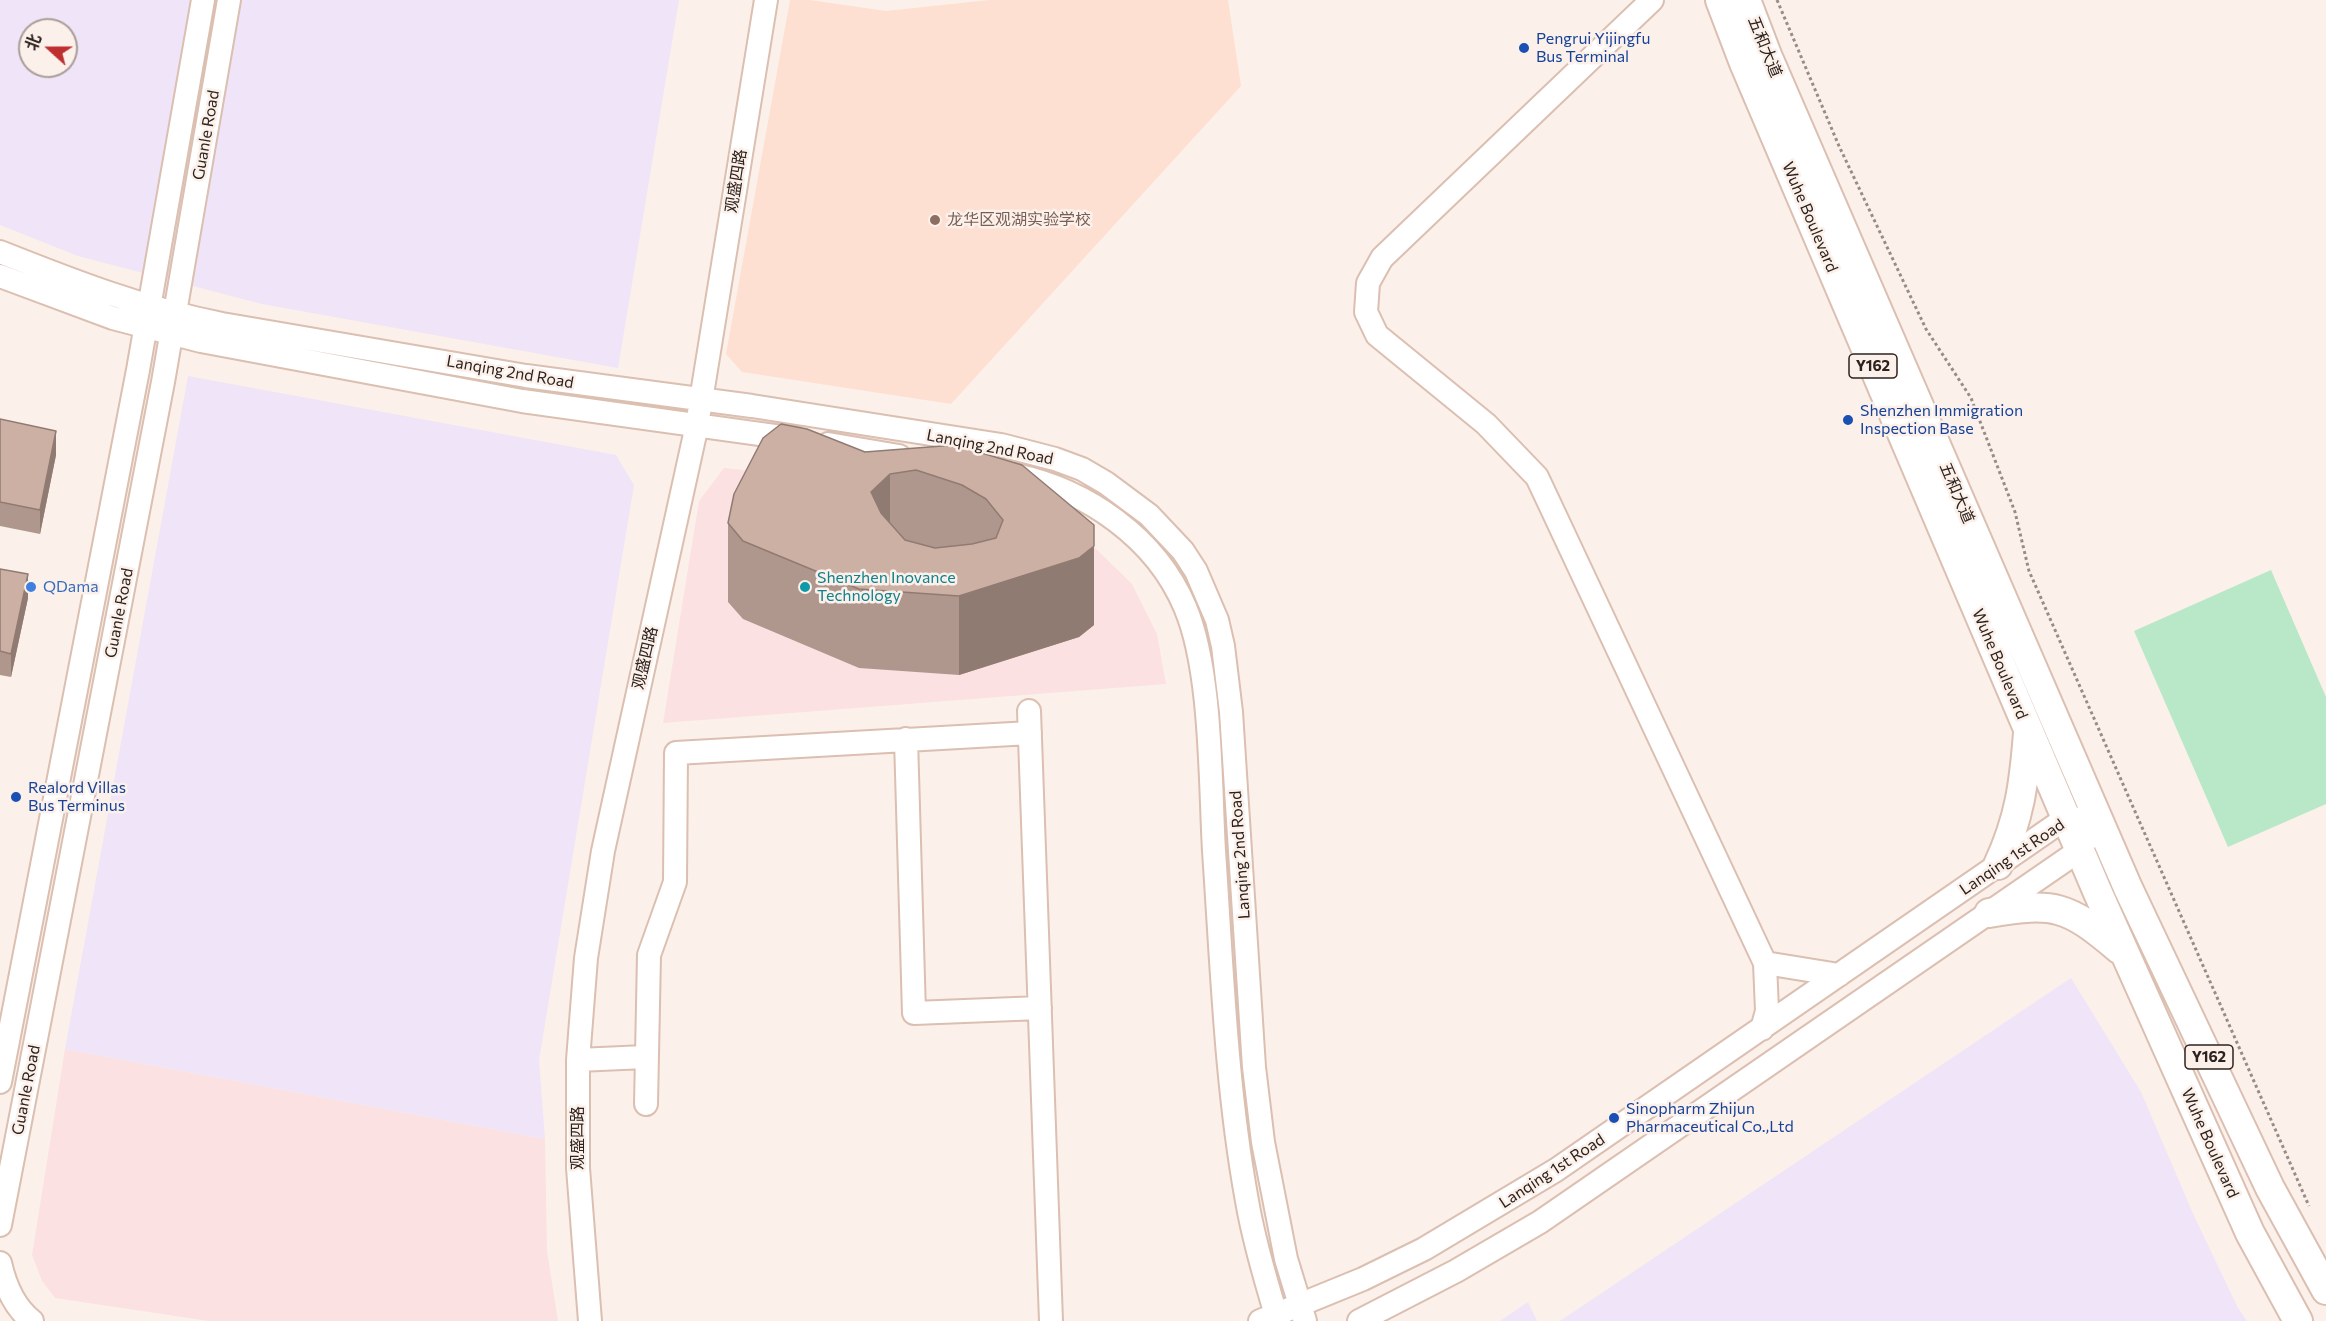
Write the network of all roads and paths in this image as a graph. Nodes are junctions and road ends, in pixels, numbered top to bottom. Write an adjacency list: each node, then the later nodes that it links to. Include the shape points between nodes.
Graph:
1 (203, 0): 10 (street, Guanle Road)
2 (230, 0): 11 (street, Guanle Road)
3 (766, 0): 12 (street, 观盛四路)
4 (1652, 0): 24 (street, via 1382,258 1368,284 1366,312 1377,335 1486,424 1537,477)
5 (1720, 0): 16 (main road, Wuhe Boulevard / Y162)
6 (1746, 0): 19 (main road, 五和大道 / Y162)
7 (1777, 0): 32 (path, via 1839,146 1926,328 1971,398 2015,512 2029,571)
8 (0, 252): 10 (street, Lanqing 2nd Road, via 99,292)
9 (0, 276): 10 (street, Lanqing 2nd Road)
10 (147, 317): 11 (street, Lanqing 2nd Road); 30 (street, Guanle Road)
11 (173, 324): 12 (street, Lanqing 2nd Road); 13 (street, Lanqing 2nd Road, via 522,401); 33 (street, Guanle Road)
12 (700, 399): 13 (street, 观盛四路); 36 (street, Lanqing 2nd Road, via 1001,446 1055,459 1082,469 1127,497 1183,551 1208,595 1223,646 1231,712 1254,1067 1272,1199)
13 (697, 425): 14 (street, Lanqing 2nd Road); 29 (street, 观盛四路, via 603,851 586,958)
14 (925, 460)
15 (996, 471): 37 (street, Lanqing 2nd Road, via 1071,493 1132,534 1162,567 1193,627 1206,715 1228,1069 1247,1204)
16 (2028, 730): 18 (main road, Wuhe Boulevard / Y162); 21 (main road, via 2022,801)
17 (906, 739): 26 (street, via 914,1013); 26 (street, via 1029,722); 28 (street, via 676,753 675,882 649,955)
18 (2066, 818): 19 (street, Lanqing 1st Road); 20 (main road, Wuhe Boulevard / Y162); 21 (street, Lanqing 1st Road)
19 (2099, 820): 20 (street, Lanqing 1st Road); 35 (main road, Wuhe Boulevard / Y162, via 2270,1188)
20 (2079, 850): 22 (street, Lanqing 1st Road); 23 (main road, Wuhe Boulevard / Y162)
21 (1998, 865): 25 (street, Lanqing 1st Road)
22 (1989, 913): 23 (main road, via 2032,906 2054,907 2093,927); 42 (street, Lanqing 1st Road, via 1540,1222)
23 (2125, 954): 38 (main road, Wuhe Boulevard / Y162, via 2250,1233)
24 (1765, 963): 25 (street); 27 (street, via 1767,1011)
25 (1839, 975): 27 (street, Lanqing 1st Road)
26 (1040, 1008): 41 (street)
27 (1762, 1029): 36 (street, Lanqing 1st Road, via 1490,1212)
28 (645, 1056): 29 (street); 31 (street)
29 (578, 1060): 40 (street, 观盛四路, via 578,1168)
30 (0, 1082)
31 (646, 1104)
32 (2312, 1214)
33 (0, 1225)
34 (0, 1263): 39 (street, via 14,1301)
35 (2326, 1290)
36 (1302, 1313): 37 (street, Lanqing 1st Road)
37 (1271, 1319)
38 (2296, 1319)
39 (32, 1321)
40 (590, 1321)
41 (1051, 1321)
42 (1359, 1321)

